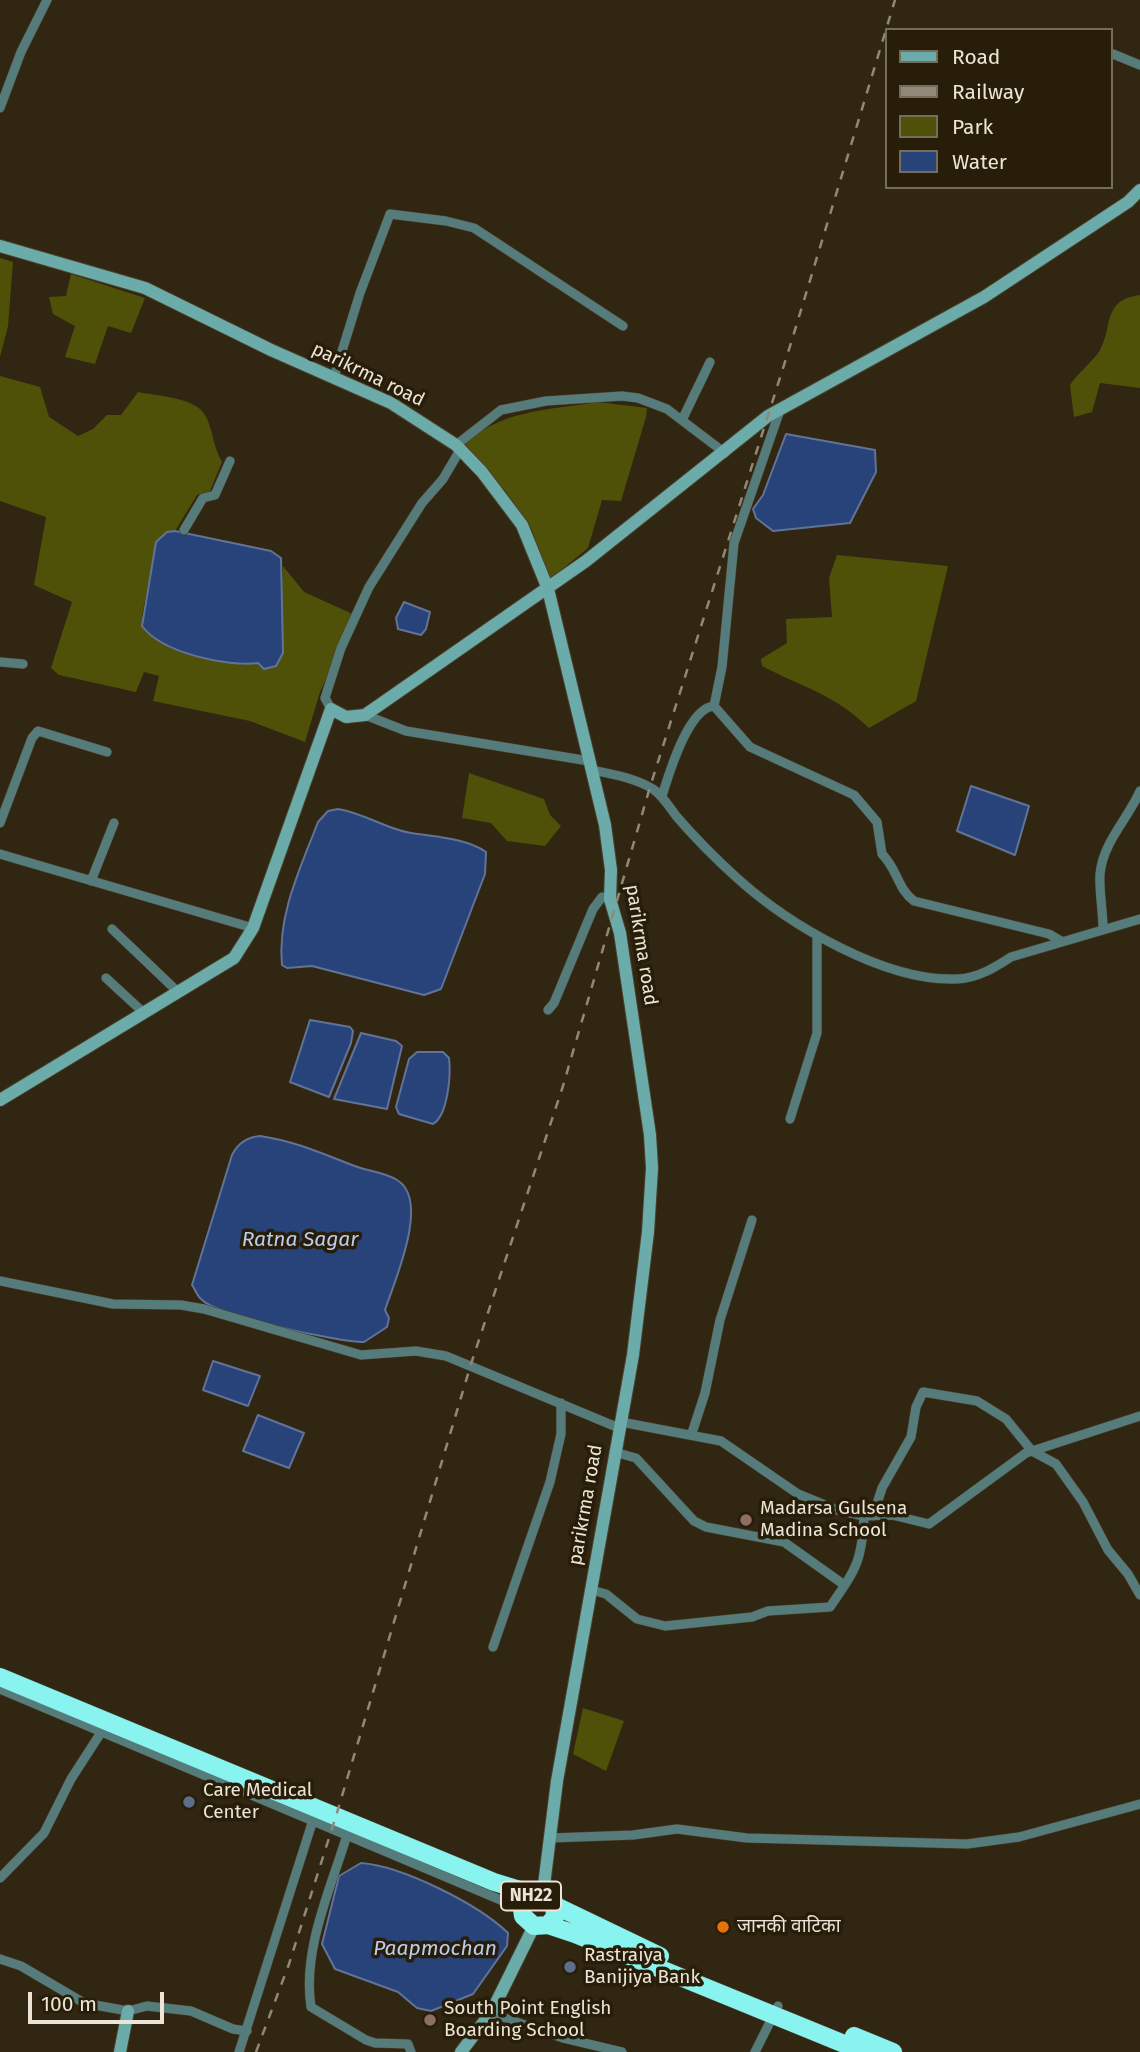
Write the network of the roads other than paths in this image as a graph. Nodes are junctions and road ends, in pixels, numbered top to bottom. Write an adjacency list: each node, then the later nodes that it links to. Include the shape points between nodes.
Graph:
1 (47, 0): 4 (street)
2 (1113, 54): 3 (street)
3 (1140, 65)
4 (0, 108)
5 (1140, 190): 10 (street, via 984,297)
6 (0, 246): 9 (street, parikrma road, via 145,288)
7 (623, 326): 9 (street, via 474,228 390,214)
8 (710, 362): 11 (street)
9 (334, 377): 12 (street, parikrma road, via 391,403)
10 (779, 413): 13 (street, via 768,416); 19 (street, via 734,543)
11 (683, 418): 12 (street, via 638,398 546,401 501,410); 13 (street)
12 (458, 447): 16 (street, parikrma road, via 522,525); 20 (street, via 443,480 422,503 369,587 332,674 325,698)
13 (725, 453): 16 (street)
14 (230, 461): 15 (street, via 215,495 203,498)
15 (184, 530)
16 (548, 589): 21 (street); 23 (street, parikrma road)
17 (0, 662): 18 (street)
18 (23, 664)
19 (714, 706): 25 (street, via 698,714 687,732); 36 (street, via 750,747 847,789 864,804 881,831 882,854 914,901 1049,934)
20 (331, 709): 21 (street, via 346,717); 32 (street)
21 (365, 715): 23 (street, via 413,733)
22 (107, 752): 26 (street, via 38,730)
23 (591, 765): 25 (street); 30 (street, parikrma road, via 611,870)
24 (1140, 791): 33 (street, via 1103,861)
25 (662, 796): 35 (street, via 696,838 740,880)
26 (0, 823)
27 (114, 823): 29 (street)
28 (0, 855): 29 (street)
29 (91, 881): 32 (street)
30 (610, 899): 39 (street, via 601,897 593,909); 47 (street, parikrma road, via 620,933 652,1168 641,1299)
31 (1140, 919): 33 (street)
32 (253, 928): 38 (street, via 234,958)
33 (1103, 928): 36 (street)
34 (112, 929): 38 (street)
35 (817, 936): 36 (street, via 869,960 919,975 956,979 981,974 1011,957); 42 (street, via 817,1033)
36 (1061, 942)
37 (106, 978): 40 (street)
38 (178, 992): 40 (street)
39 (548, 1010)
40 (144, 1013): 41 (street)
41 (0, 1100)
42 (790, 1119)
43 (752, 1220): 48 (street, via 720,1320)
44 (0, 1281): 45 (street, via 113,1304 204,1309 361,1355 416,1351 446,1356)
45 (561, 1404): 47 (street); 55 (street, via 561,1434 550,1482)
46 (1140, 1416): 50 (street)
47 (620, 1425): 48 (street); 49 (street, parikrma road)
48 (692, 1433): 51 (street, via 721,1441 798,1494 837,1510)
49 (614, 1451): 52 (street, via 636,1458 694,1521 784,1542); 53 (street, parikrma road)
50 (1032, 1451): 51 (street, via 929,1524 892,1515); 51 (street, via 1006,1419 977,1401 923,1392 911,1437); 54 (street, via 1056,1464)
51 (868, 1516): 52 (street, via 857,1569)
52 (843, 1584): 53 (street, via 830,1607 665,1626 637,1619 606,1594)
53 (591, 1590): 62 (street, parikrma road)
54 (1140, 1595)
55 (493, 1647)
56 (0, 1678): 60 (highway, NH22)
57 (0, 1689): 58 (street, NH22)
58 (102, 1731): 60 (street, NH22); 63 (street, via 44,1833)
59 (1140, 1804): 62 (street, via 1019,1837 967,1844 747,1838 677,1829)
60 (315, 1815): 61 (street, NH22); 64 (highway, NH22); 71 (street)
61 (347, 1836): 64 (street, NH22, via 490,1892); 74 (street, via 316,1934 312,2007 366,2040 408,2044)
62 (551, 1838): 64 (street, parikrma road)
63 (0, 1878)
64 (533, 1899): 65 (highway, NH22, via 552,1899); 66 (highway, NH22, via 527,1923)
65 (556, 1906): 66 (highway, NH22, via 555,1917); 68 (highway, NH22)
66 (541, 1926): 68 (highway, NH22); 70 (street)
67 (0, 1959): 69 (street, via 22,1966 84,2003)
68 (776, 2010): 77 (street); 78 (highway, NH22); 79 (highway, NH22)
69 (128, 2011): 71 (street, via 147,2006 191,2011); 72 (street)
70 (490, 2013): 75 (street); 76 (street, via 562,2038)
71 (247, 2031): 73 (street)
72 (120, 2052)
73 (239, 2052)
74 (411, 2052)
75 (461, 2052)
76 (622, 2052)
77 (755, 2052)
78 (864, 2052)
79 (893, 2052)

